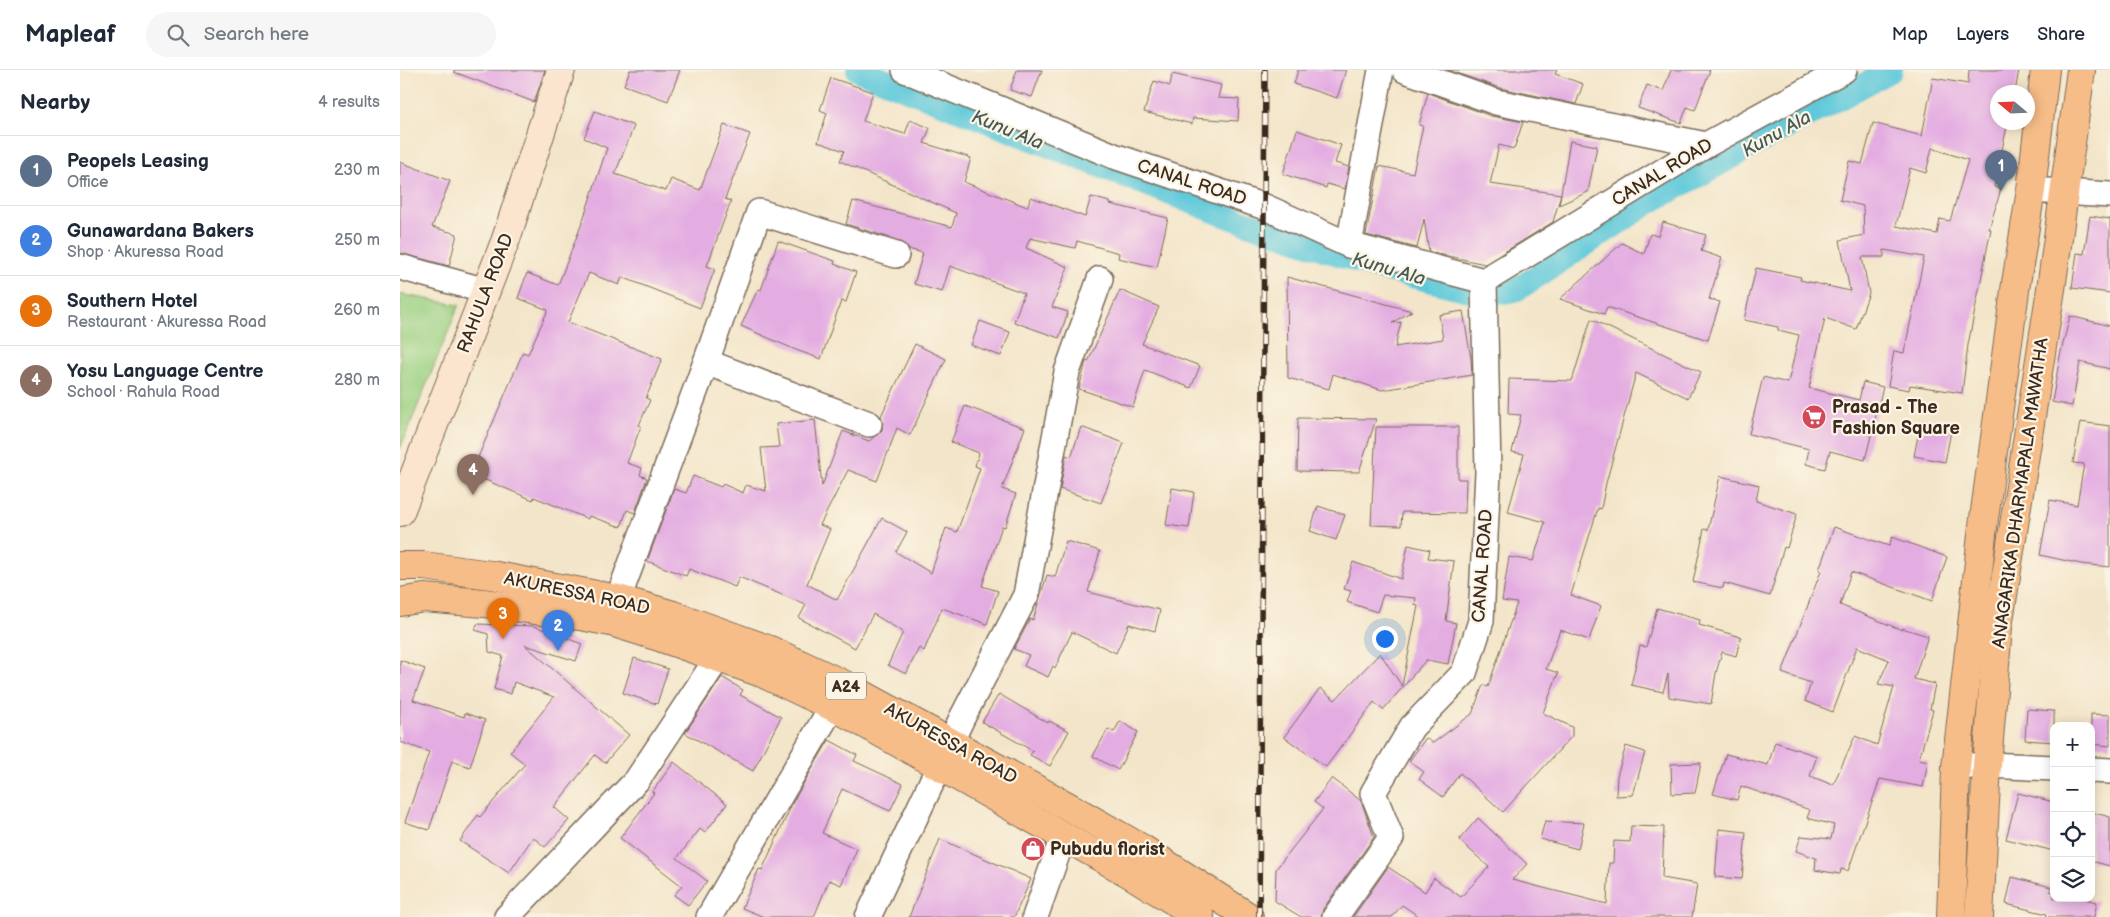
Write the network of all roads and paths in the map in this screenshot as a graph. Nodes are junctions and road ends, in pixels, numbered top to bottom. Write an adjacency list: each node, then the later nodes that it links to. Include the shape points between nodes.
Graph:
1 (561, 70): 17 (main road, RAHULA ROAD)
2 (905, 70): 12 (street, CANAL ROAD, via 1114,156 1265,207)
3 (1381, 70): 12 (street)
4 (1405, 70): 8 (street, via 1496,102)
5 (1844, 70): 8 (street, CANAL ROAD)
6 (2044, 70): 9 (highway, ANAGARIKA DHARMAPALA MAWATHA)
7 (2080, 70): 10 (highway, ANAGARIKA DHARMAPALA MAWATHA)
8 (1706, 145): 16 (street, CANAL ROAD)
9 (2032, 190): 10 (street); 28 (highway, ANAGARIKA DHARMAPALA MAWATHA, via 2016,282 1985,516)
10 (2064, 192): 11 (street); 27 (highway, ANAGARIKA DHARMAPALA MAWATHA, via 1998,627)
11 (2110, 195)
12 (1349, 244): 16 (street, CANAL ROAD)
13 (896, 255): 18 (street, via 760,212)
14 (400, 267): 17 (street)
15 (1100, 279): 26 (street, via 1067,372 1026,595)
16 (1484, 281): 39 (street, CANAL ROAD, via 1488,472 1481,621 1464,673 1412,727 1373,793 1391,838)
17 (486, 290): 20 (main road, RAHULA ROAD)
18 (706, 362): 19 (street); 22 (street)
19 (869, 424)
20 (400, 512)
21 (400, 566): 22 (highway, AKURESSA ROAD / A24, via 491,575)
22 (618, 599): 24 (highway, AKURESSA ROAD / A24, via 672,615)
23 (400, 602): 24 (highway, AKURESSA ROAD / A24, via 424,598 536,609)
24 (722, 644): 25 (highway, AKURESSA ROAD / A24, via 762,673); 33 (street, via 637,780)
25 (839, 696): 26 (highway, AKURESSA ROAD / A24); 34 (street)
26 (944, 755): 32 (highway, AKURESSA ROAD / A24); 35 (street); 38 (highway, AKURESSA ROAD / A24, via 1071,808)
27 (1987, 765): 28 (street); 29 (street); 41 (highway, ANAGARIKA DHARMAPALA MAWATHA)
28 (1956, 767): 40 (highway, ANAGARIKA DHARMAPALA MAWATHA)
29 (2050, 768)
30 (2095, 770): 31 (street)
31 (2110, 771)
32 (1063, 837): 36 (street); 37 (highway, AKURESSA ROAD / A24)
33 (507, 917)
34 (709, 917)
35 (868, 917)
36 (1035, 917)
37 (1200, 917)
38 (1249, 917)
39 (1335, 917)
40 (1951, 917)
41 (1979, 917)

